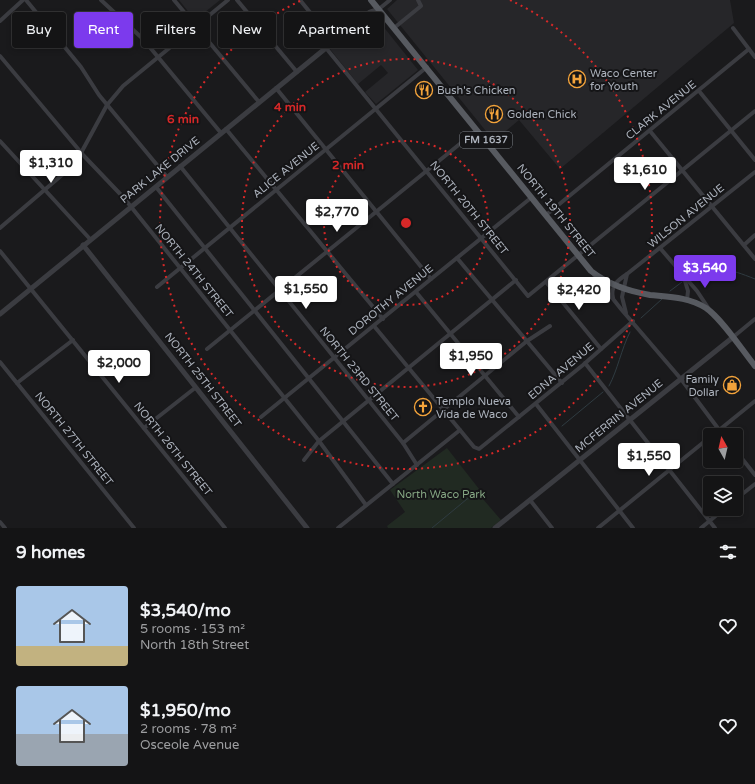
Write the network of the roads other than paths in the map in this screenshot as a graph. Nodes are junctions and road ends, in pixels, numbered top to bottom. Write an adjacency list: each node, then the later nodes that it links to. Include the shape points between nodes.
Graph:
1 (23, 0): 16 (street)
2 (26, 0): 31 (street, via 82,67)
3 (101, 0): 24 (street, via 139,35)
4 (174, 0): 12 (street)
5 (228, 0): 15 (street)
6 (237, 0): 27 (street)
7 (300, 0): 13 (street)
8 (371, 0): 11 (main road, NORTH 19TH STREET / FM 1637)
9 (390, 0): 11 (street, PARK LAKE DRIVE)
10 (418, 0): 17 (street, via 420,6)
11 (379, 9): 14 (street, PARK LAKE DRIVE); 17 (main road, NORTH 19TH STREET / FM 1637)
12 (184, 12)
13 (310, 12)
14 (370, 12)
15 (210, 14)
16 (0, 21)
17 (394, 28): 26 (main road, NORTH 19TH STREET / FM 1637)
18 (733, 28): 22 (street)
19 (210, 44): 30 (street)
20 (167, 48): 24 (street)
21 (326, 48): 27 (street, PARK LAKE DRIVE); 32 (street, NORTH 20TH STREET)
22 (749, 49): 25 (street); 29 (street, CLARK AVENUE)
23 (0, 56): 41 (street, NORTH 24TH STREET)
24 (157, 56): 31 (street, via 123,86); 38 (street)
25 (755, 57)
26 (427, 67): 32 (street, ALICE AVENUE); 35 (main road, NORTH 19TH STREET / FM 1637)
27 (297, 72): 28 (street, PARK LAKE DRIVE)
28 (276, 88): 30 (street, PARK LAKE DRIVE); 40 (street)
29 (699, 91): 36 (street, CLARK AVENUE); 37 (street)
30 (259, 102): 34 (street, PARK LAKE DRIVE)
31 (107, 105): 41 (street); 47 (street)
32 (376, 110): 40 (street, ALICE AVENUE); 45 (street, NORTH 20TH STREET)
33 (755, 111): 37 (street)
34 (226, 129): 38 (street, PARK LAKE DRIVE); 50 (street)
35 (477, 130): 45 (street); 51 (main road, NORTH 19TH STREET / FM 1637)
36 (650, 131): 44 (street); 55 (street, CLARK AVENUE)
37 (731, 131): 42 (street); 44 (street)
38 (221, 133): 43 (street, PARK LAKE DRIVE)
39 (0, 140): 49 (street)
40 (326, 150): 50 (street, ALICE AVENUE); 54 (street)
41 (81, 153): 49 (street, via 69,169); 53 (street, NORTH 24TH STREET)
42 (755, 160)
43 (180, 166): 47 (street, PARK LAKE DRIVE); 56 (street, NORTH 23RD STREET)
44 (683, 170): 52 (street); 67 (street)
45 (427, 171): 54 (street); 59 (street, NORTH 20TH STREET)
46 (755, 172): 52 (street, WILSON AVENUE)
47 (167, 177): 48 (street, PARK LAKE DRIVE)
48 (156, 186): 53 (street, PARK LAKE DRIVE); 63 (street)
49 (45, 190): 57 (street); 60 (street)
50 (277, 190): 56 (street, ALICE AVENUE); 66 (street)
51 (532, 197): 55 (main road, NORTH 19TH STREET / FM 1637); 59 (street, DOROTHY AVENUE)
52 (712, 206): 62 (street); 64 (street, WILSON AVENUE)
53 (131, 207): 60 (street, PARK LAKE DRIVE); 70 (street, NORTH 24TH STREET)
54 (377, 212): 66 (street); 74 (street)
55 (546, 215): 67 (main road, NORTH 19TH STREET / FM 1637)
56 (230, 227): 63 (street, ALICE AVENUE); 81 (street, NORTH 23RD STREET)
57 (0, 228)
58 (755, 235): 62 (street)
59 (481, 238): 68 (street, DOROTHY AVENUE); 75 (street, NORTH 20TH STREET)
60 (90, 239): 61 (street, PARK LAKE DRIVE)
61 (83, 245): 79 (street, PARK LAKE DRIVE); 112 (street, NORTH 25TH STREET)
62 (744, 245): 69 (street)
63 (204, 248): 70 (street, ALICE AVENUE); 86 (street)
64 (660, 248): 72 (street, WILSON AVENUE); 73 (street)
65 (0, 251): 79 (street, NORTH 26TH STREET)
66 (327, 252): 81 (street); 90 (street)
67 (579, 255): 71 (main road, NORTH 19TH STREET / FM 1637); 76 (street)
68 (457, 258): 74 (street, DOROTHY AVENUE); 83 (street)
69 (755, 259)
70 (180, 268): 78 (street, ALICE AVENUE); 95 (street, NORTH 24TH STREET)
71 (592, 271): 77 (main road, FM 1637); 84 (street, NORTH 19TH STREET)
72 (627, 274): 77 (street, WILSON AVENUE); 80 (street)
73 (681, 274): 85 (street, via 687,284); 89 (street, via 697,291)
74 (431, 279): 82 (street, DOROTHY AVENUE)
75 (516, 280): 76 (street, NORTH 20TH STREET, via 528,296); 83 (street)
76 (546, 282): 101 (street)
77 (614, 285): 80 (main road, FM 1637); 84 (street)
78 (157, 286)
79 (30, 288): 88 (street, PARK LAKE DRIVE); 98 (street, NORTH 26TH STREET)
80 (624, 289): 85 (main road, FM 1637); 87 (street, via 622,302)
81 (280, 290): 86 (street); 102 (street, NORTH 23RD STREET)
82 (416, 292): 90 (street, DOROTHY AVENUE); 96 (street)
83 (492, 299): 96 (street); 99 (street)
84 (614, 300): 87 (street, NORTH 19TH STREET)
85 (687, 300): 89 (main road, FM 1637, via 707,309)
86 (254, 311): 95 (street); 108 (street)
87 (626, 313): 92 (street, NORTH 19TH STREET)
88 (0, 314)
89 (714, 316): 97 (main road, FM 1637)
90 (383, 319): 93 (street, DOROTHY AVENUE)
91 (755, 320): 97 (street, MCFERRIN AVENUE)
92 (633, 321): 101 (street, EDNA AVENUE); 109 (street, NORTH 19TH STREET)
93 (374, 326): 102 (street, DOROTHY AVENUE); 106 (street)
94 (550, 326): 99 (street)
95 (230, 330): 100 (street); 113 (street, NORTH 24TH STREET)
96 (450, 333): 106 (street); 107 (street)
97 (732, 338): 105 (main road, FM 1637); 109 (street, MCFERRIN AVENUE)
98 (73, 340): 110 (street); 122 (street, NORTH 26TH STREET)
99 (527, 341): 107 (street); 111 (street)
100 (206, 349)
101 (601, 349): 104 (street, EDNA AVENUE)
102 (334, 358): 108 (street, DOROTHY AVENUE); 114 (street, NORTH 23RD STREET)
103 (0, 362): 110 (street, NORTH 27TH STREET)
104 (586, 363): 111 (street, EDNA AVENUE); 120 (street)
105 (755, 366)
106 (408, 368): 114 (street); 117 (street)
107 (485, 376): 117 (street); 119 (street)
108 (308, 379): 113 (street, DOROTHY AVENUE); 121 (street)
109 (681, 379): 120 (street, MCFERRIN AVENUE); 123 (street, NORTH 19TH STREET)
110 (17, 383): 145 (street, NORTH 27TH STREET)
111 (562, 383): 116 (street, EDNA AVENUE)
112 (195, 388): 122 (street); 147 (street, NORTH 25TH STREET)
113 (284, 398): 118 (street, DOROTHY AVENUE); 126 (street, NORTH 24TH STREET)
114 (368, 401): 121 (street); 127 (street, NORTH 23RD STREET)
115 (755, 401): 124 (street)
116 (536, 404): 119 (street, EDNA AVENUE); 131 (street)
117 (443, 410): 125 (street); 127 (street)
118 (261, 417)
119 (519, 417): 125 (street, EDNA AVENUE, via 482,448 474,446)
120 (631, 420): 131 (street, MCFERRIN AVENUE); 133 (street)
121 (343, 422): 126 (street); 135 (street)
122 (144, 428): 146 (street, NORTH 26TH STREET)
123 (718, 428)
124 (721, 428)
125 (460, 430): 132 (street)
126 (319, 441): 129 (street); 139 (street, NORTH 24TH STREET)
127 (403, 443): 132 (street, NORTH 23RD STREET)
128 (703, 443): 133 (street)
129 (304, 460)
130 (743, 460): 134 (street)
131 (579, 461): 138 (street, MCFERRIN AVENUE); 140 (street)
132 (417, 464): 135 (street)
133 (669, 471): 140 (street); 142 (street)
134 (755, 475)
135 (393, 484): 139 (street)
136 (755, 484): 137 (street)
137 (743, 493)
138 (530, 500): 149 (street, MCFERRIN AVENUE); 150 (street)
139 (366, 505): 148 (street)
140 (619, 511): 151 (street); 152 (street)
141 (715, 516): 142 (street)
142 (709, 521): 153 (street); 154 (street)
143 (0, 522): 144 (street)
144 (5, 528)
145 (134, 528)
146 (225, 528)
147 (307, 528)
148 (338, 528)
149 (495, 528)
150 (552, 528)
151 (598, 528)
152 (633, 528)
153 (701, 528)
154 (715, 528)

